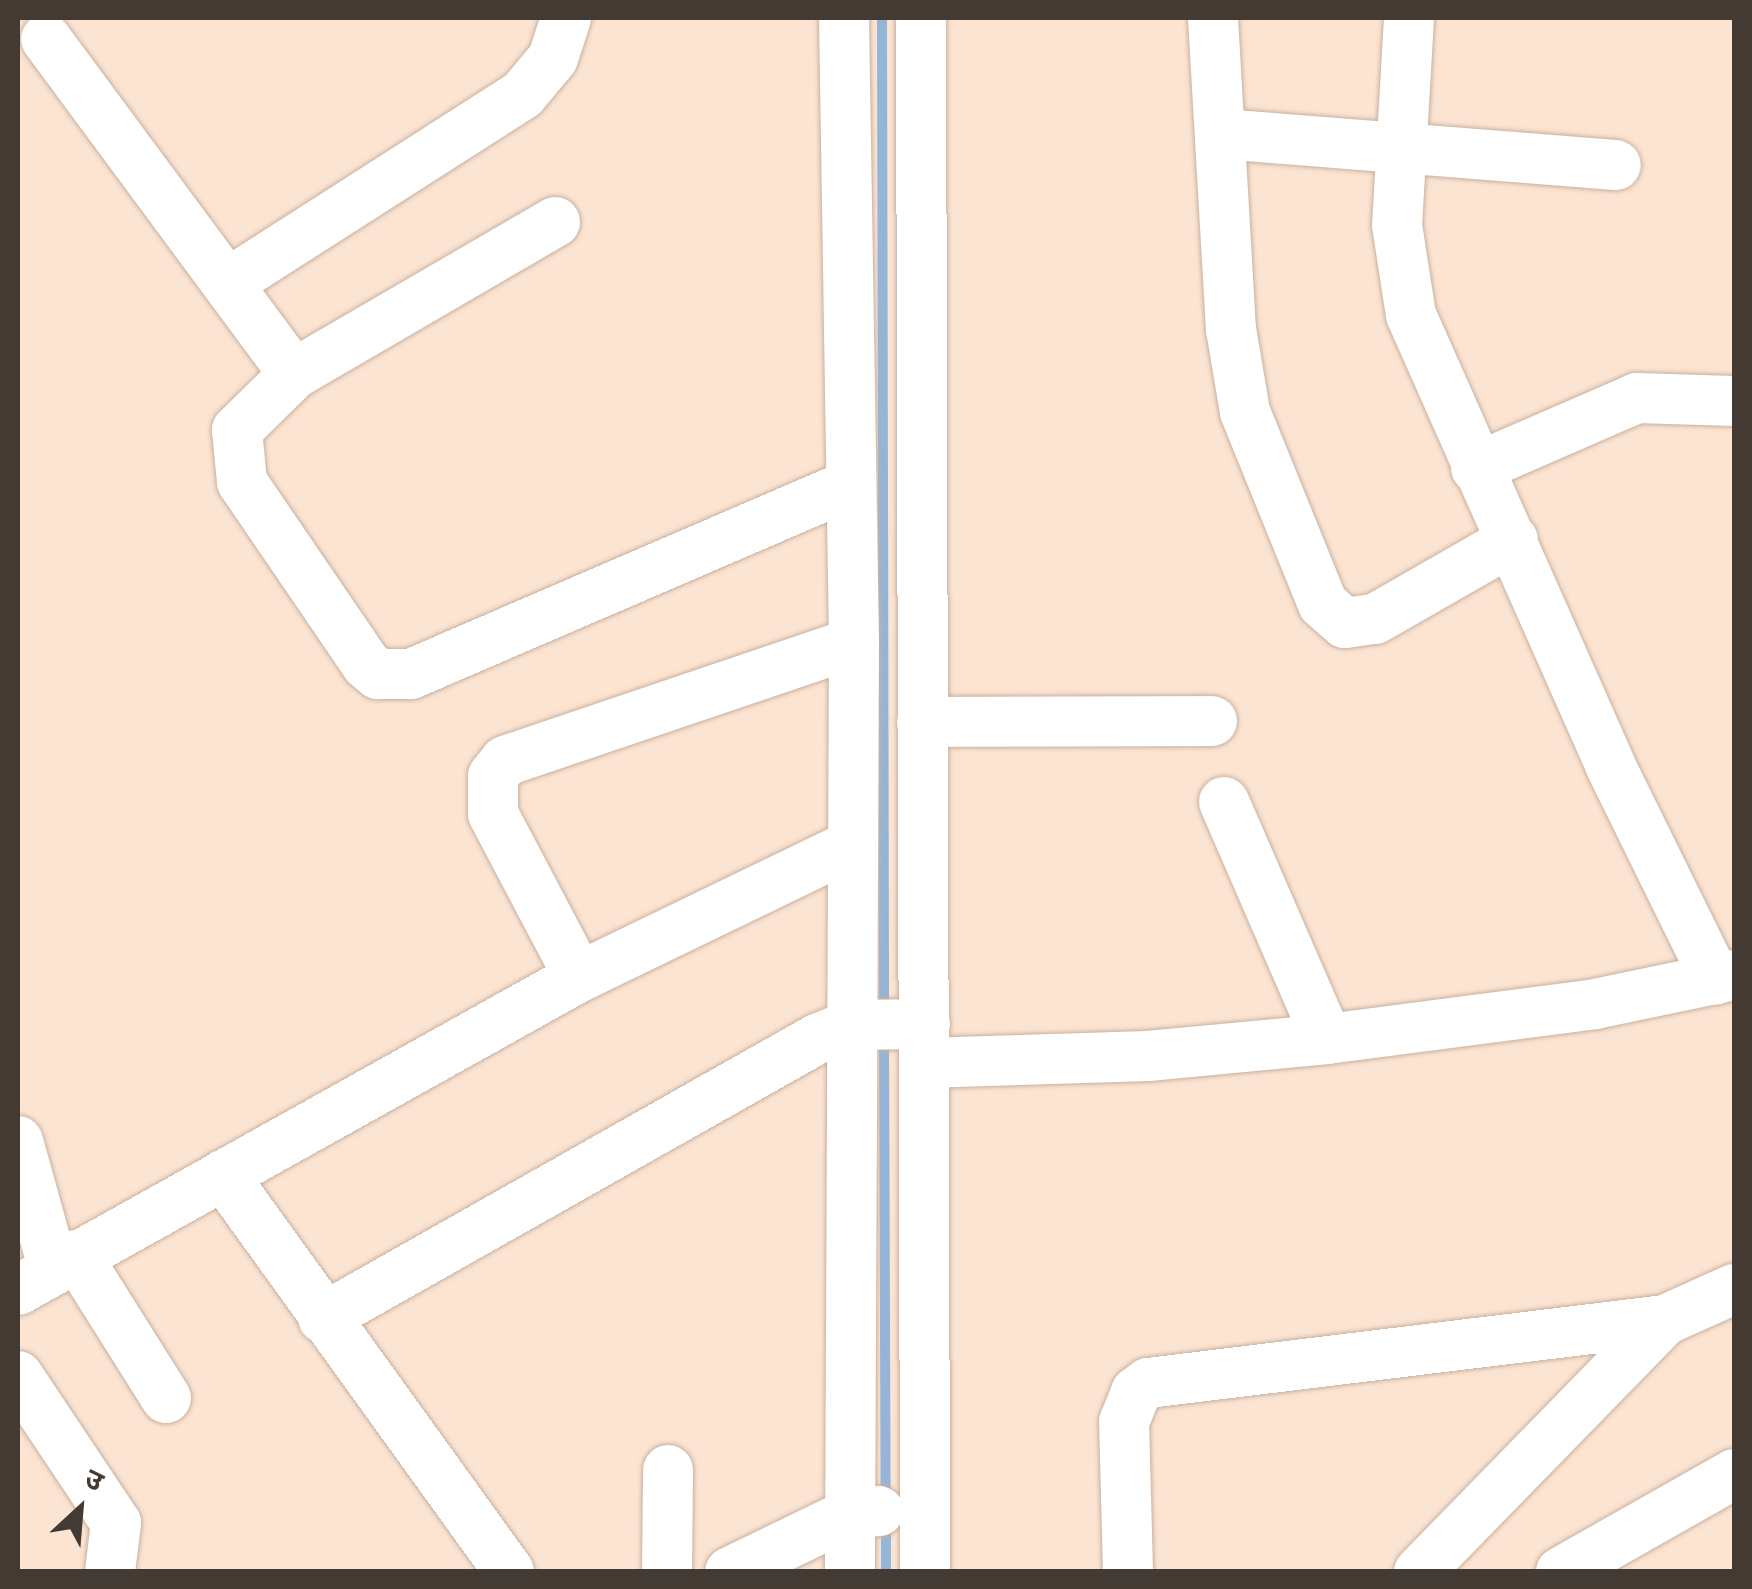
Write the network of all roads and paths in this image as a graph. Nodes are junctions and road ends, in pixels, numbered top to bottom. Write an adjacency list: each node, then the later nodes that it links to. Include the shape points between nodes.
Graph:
1 (566, 18): 11 (street, via 553,58 523,94)
2 (844, 18): 14 (street)
3 (922, 18): 14 (street)
4 (1214, 18): 7 (street)
5 (1409, 18): 8 (street)
6 (45, 39): 11 (street)
7 (1221, 134): 8 (street); 17 (street, via 1244,412 1334,618 1375,619)
8 (1400, 146): 9 (street); 15 (street, via 1400,274)
9 (1616, 165)
10 (555, 222): 12 (street)
11 (228, 283): 12 (street)
12 (294, 374): 16 (street, via 248,411 233,446 235,467 378,674 410,674)
13 (1734, 400): 15 (street, via 1637,398)
14 (883, 406): 16 (street); 20 (street)
15 (1476, 468): 17 (street)
16 (850, 485): 18 (street)
17 (1513, 540): 24 (street)
18 (854, 643): 22 (street); 23 (street, via 505,761 494,776 492,814)
19 (1212, 721): 20 (street)
20 (922, 722): 25 (street)
21 (1224, 802): 26 (street)
22 (852, 845): 23 (street); 25 (street)
23 (579, 976): 28 (street)
24 (1725, 978): 26 (street)
25 (894, 1032): 26 (street, via 1148,1056); 31 (street); 37 (street); 37 (street)
26 (1328, 1039)
27 (18, 1141): 29 (street)
28 (223, 1175): 29 (street); 31 (street)
29 (49, 1271): 34 (street)
30 (1734, 1289): 32 (street)
31 (324, 1318): 39 (street)
32 (1665, 1320): 44 (street, via 1148,1383 1136,1392 1124,1422); 45 (street)
33 (18, 1376): 38 (street, via 116,1523)
34 (166, 1398)
35 (668, 1470): 40 (street)
36 (1734, 1474): 46 (street)
37 (886, 1512): 41 (street); 42 (street); 43 (street)
38 (110, 1572)
39 (508, 1572)
40 (668, 1572)
41 (730, 1572)
42 (850, 1572)
43 (925, 1572)
44 (1128, 1572)
45 (1418, 1572)
46 (1560, 1572)

